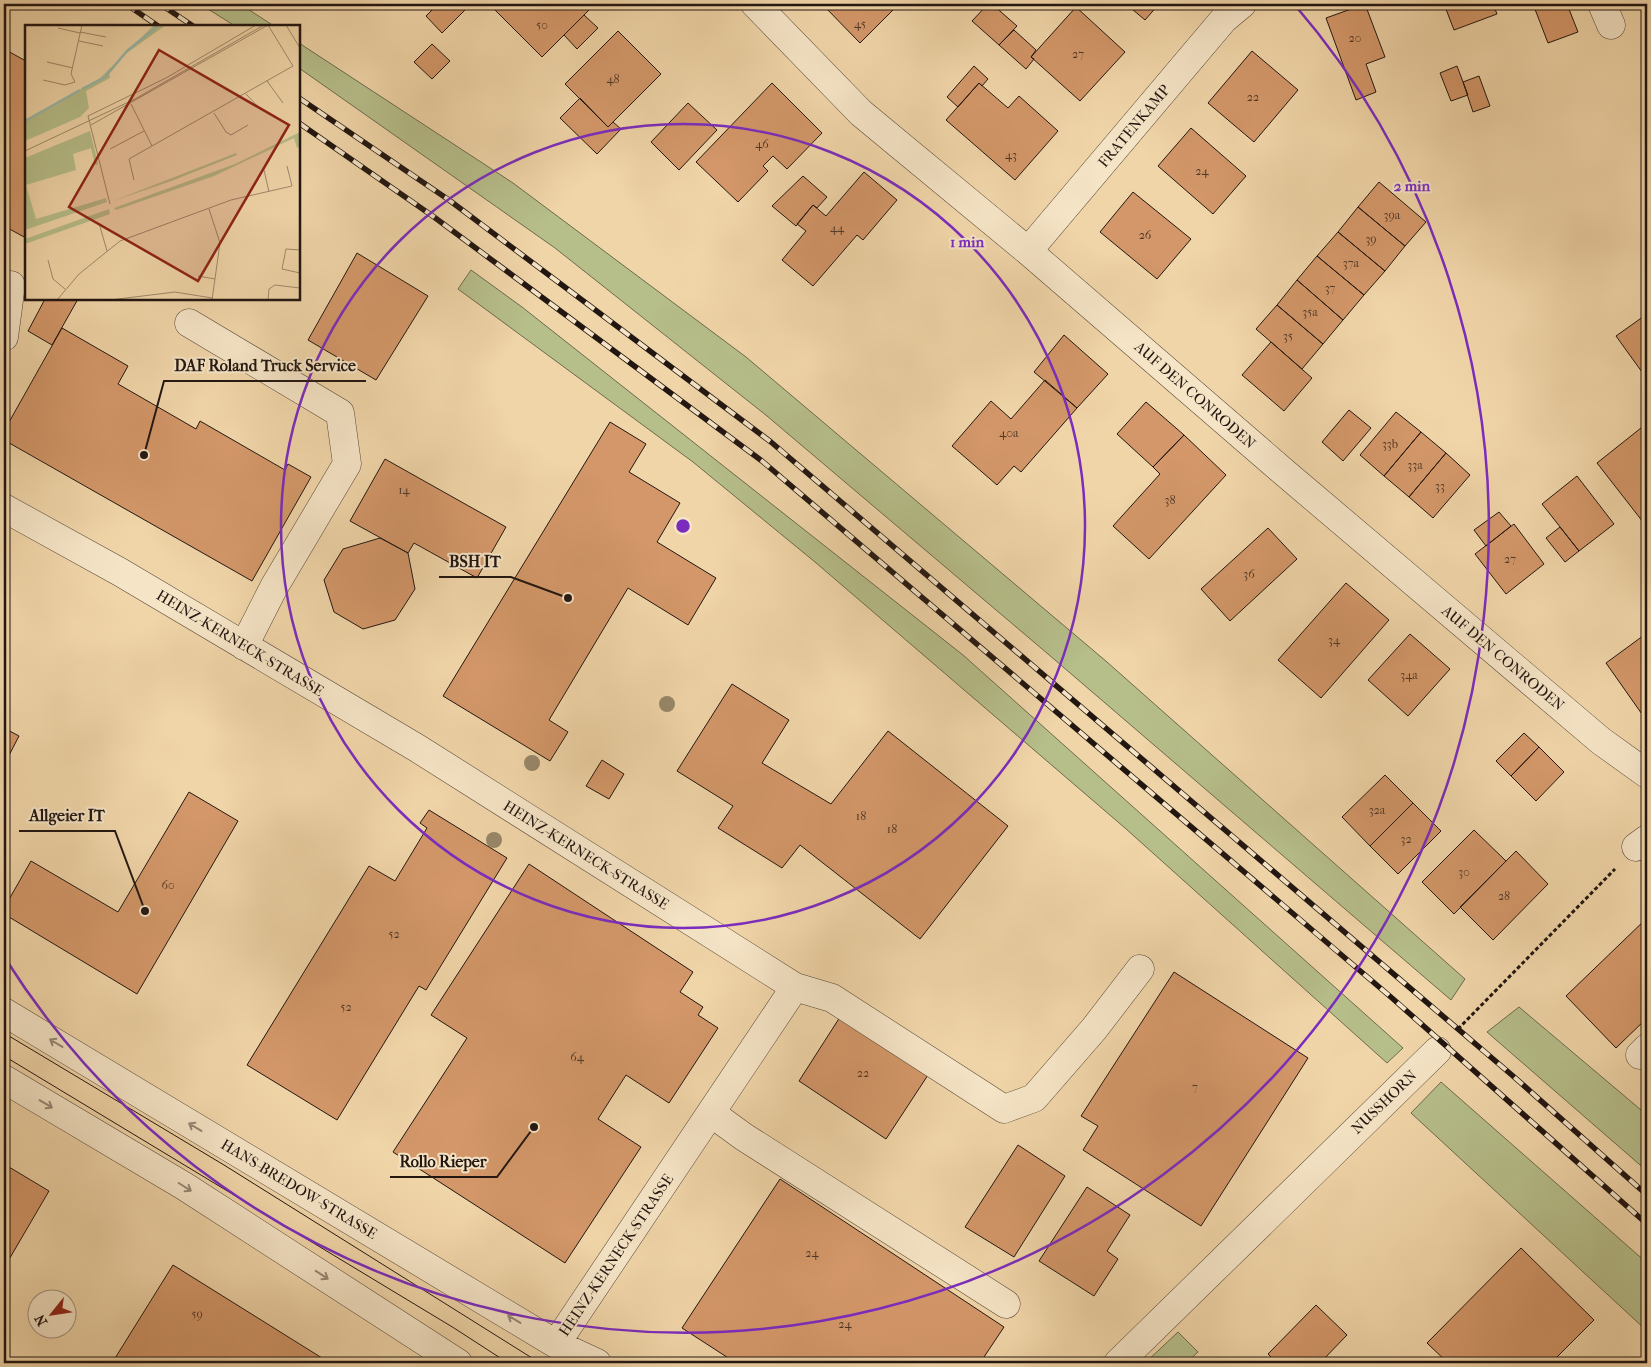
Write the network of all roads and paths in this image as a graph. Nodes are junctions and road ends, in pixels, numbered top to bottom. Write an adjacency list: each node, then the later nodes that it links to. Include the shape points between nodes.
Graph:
1 (755, 4): 3 (street, AUF DEN CONRODEN, via 861,112)
2 (1242, 4): 3 (street, FRATENKAMP, via 1224,19)
3 (1028, 251): 9 (street, AUF DEN CONRODEN, via 1593,735)
4 (11, 285): 6 (street)
5 (189, 323): 8 (street, via 340,413 347,464 274,587)
6 (4, 337)
7 (4, 508): 8 (street, HEINZ-KERNECK-STRASSE)
8 (244, 646): 12 (street, HEINZ-KERNECK-STRASSE, via 417,748)
9 (1647, 774)
10 (1642, 843): 14 (path)
11 (1140, 969): 12 (street, via 1094,1029 1034,1098 1004,1109 832,998)
12 (795, 987): 16 (street, HEINZ-KERNECK-STRASSE)
13 (4, 1012): 18 (street, HANS-BREDOW-STRASSE, one-way to 13)
14 (1437, 1051): 21 (street, NUSSHORN)
15 (4, 1079): 19 (street, one-way to 19, via 184,1186)
16 (711, 1113): 17 (street); 18 (street, HEINZ-KERNECK-STRASSE)
17 (1006, 1304)
18 (556, 1344): 20 (street, HANS-BREDOW-STRASSE)
19 (458, 1363)
20 (597, 1363)
21 (1118, 1363)

